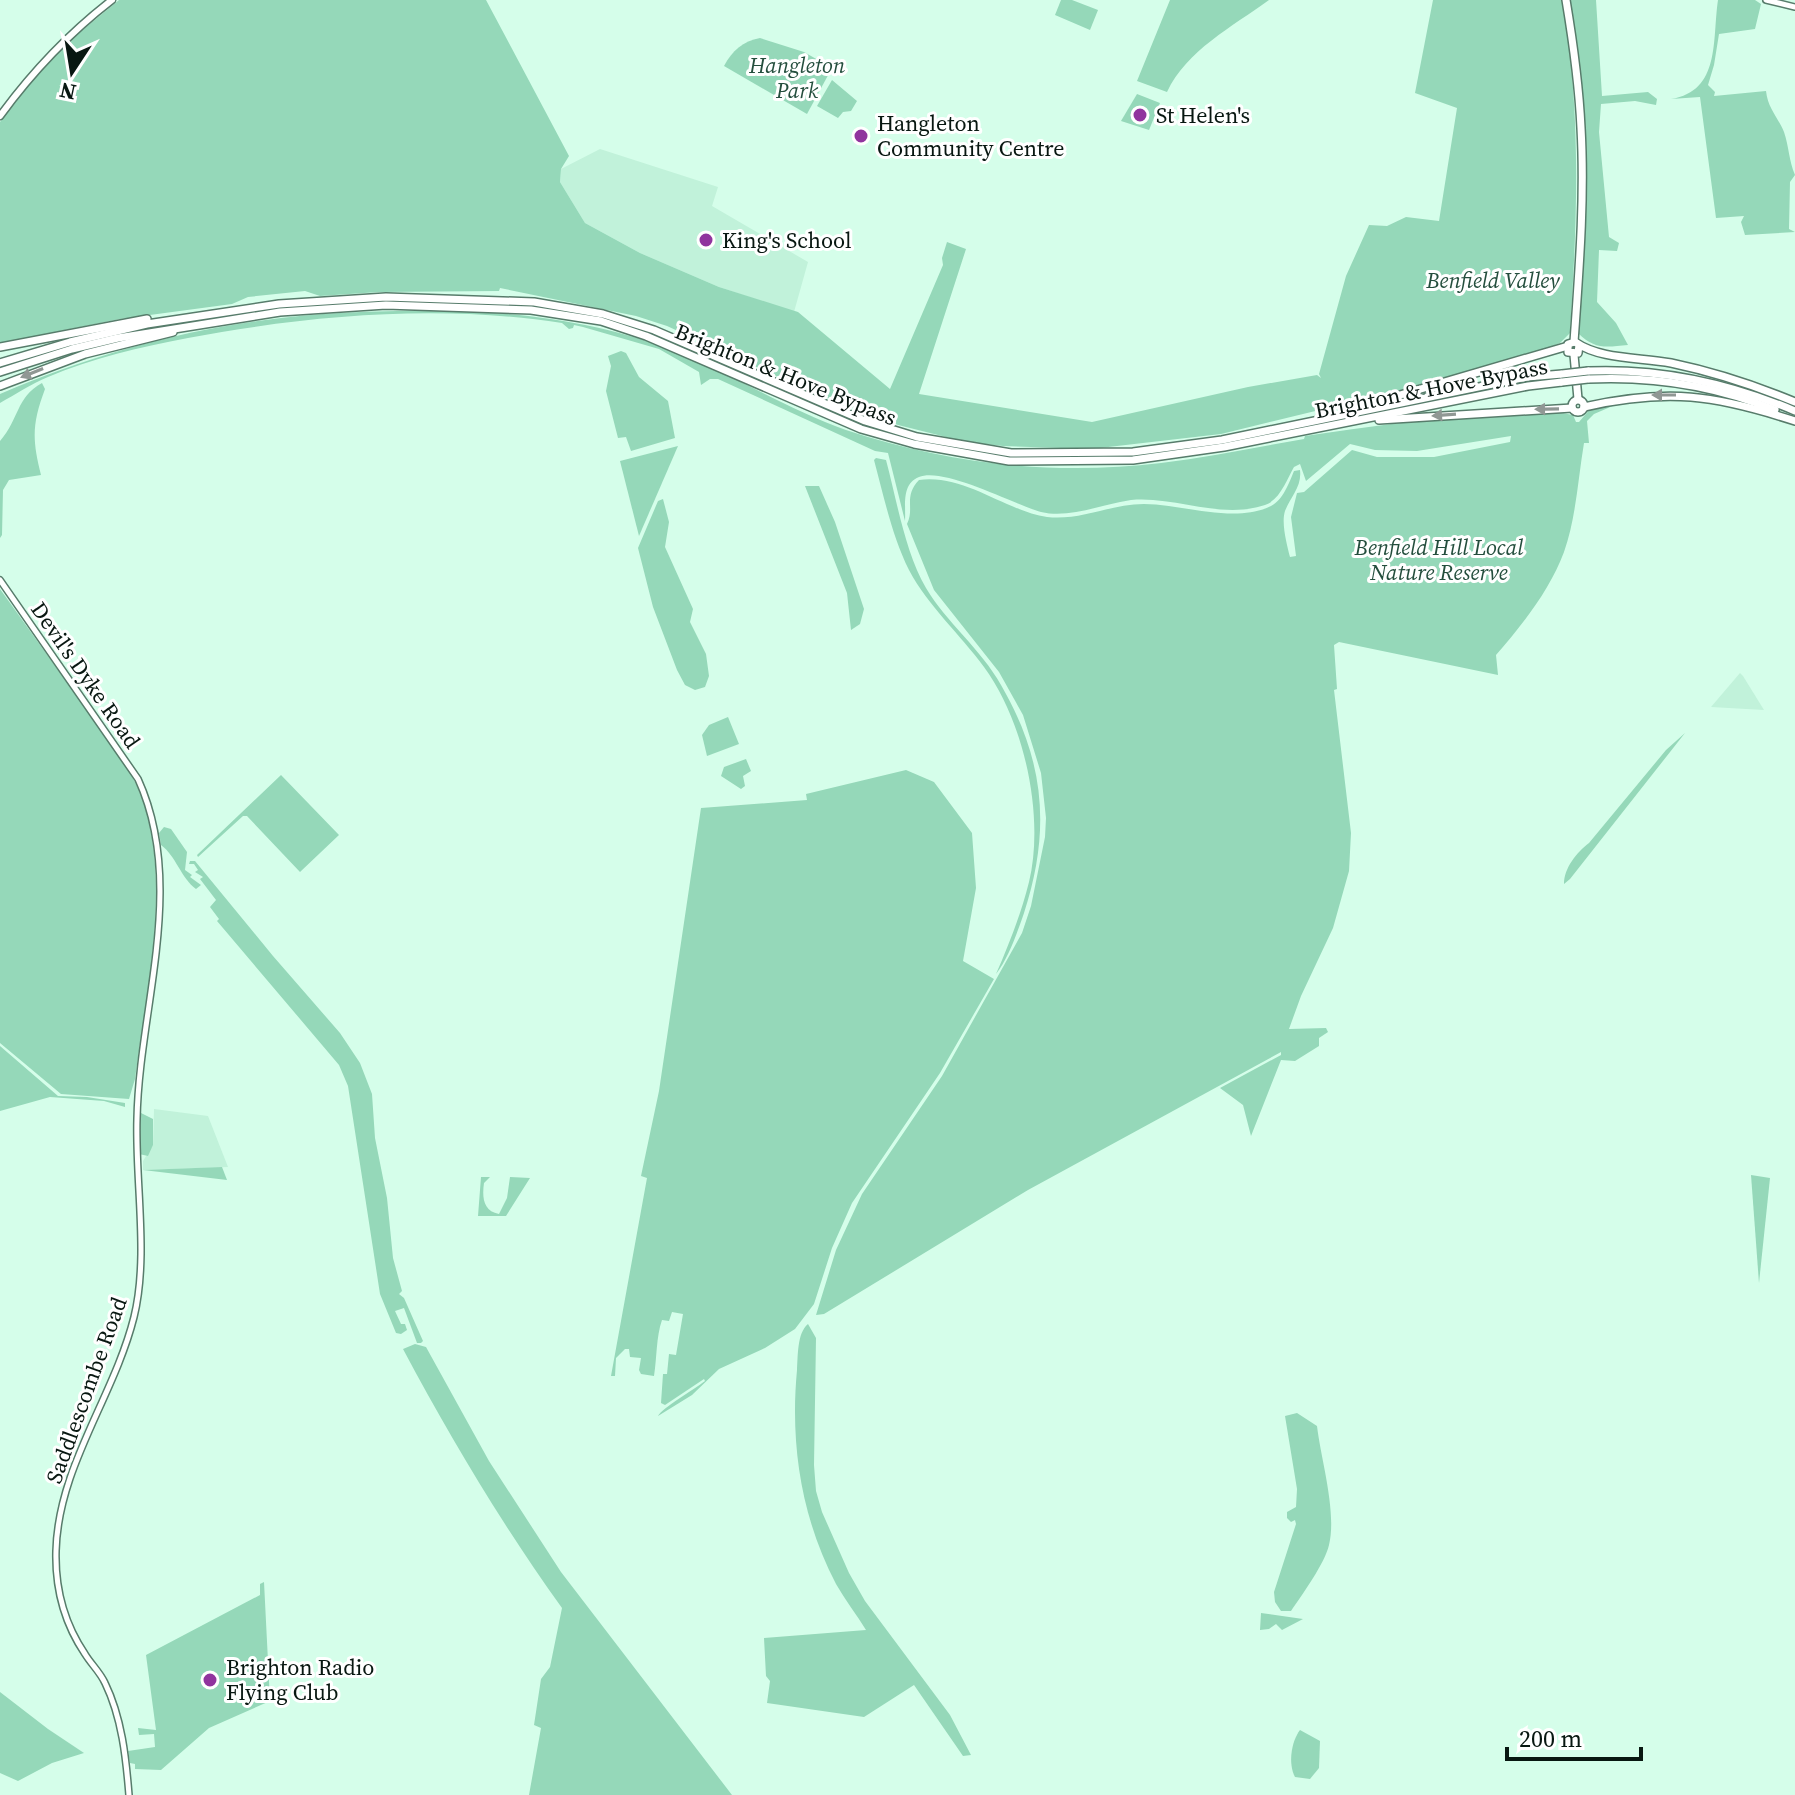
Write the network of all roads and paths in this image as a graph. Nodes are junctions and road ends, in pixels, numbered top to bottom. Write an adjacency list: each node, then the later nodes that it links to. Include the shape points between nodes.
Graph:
1 (112, 0): 5 (main road, via 43,60)
2 (1566, 0): 8 (highway, via 1581,129)
3 (1766, 0): 4 (street)
4 (1795, 7)
5 (0, 116)
6 (180, 318): 9 (highway, via 101,326); 10 (highway, Brighton & Hove Bypass); 20 (highway, Brighton & Hove Bypass, via 371,298 534,302 654,330 865,421 917,437 1011,453 1133,452)
7 (214, 321): 11 (highway, Brighton & Hove Bypass, via 72,349); 14 (highway, one-way to 14, via 85,354); 22 (highway, Brighton & Hove Bypass, via 386,305 531,310 601,321 861,429 928,448 1009,461 1133,460)
8 (1574, 344): 15 (highway, via 1579,352 1574,355); 16 (highway, via 1745,381); 20 (highway)
9 (0, 347)
10 (0, 363)
11 (0, 372)
12 (1588, 375): 13 (highway, Brighton & Hove Bypass, bridge); 19 (highway, Brighton & Hove Bypass, via 1635,371 1683,377 1754,394); 21 (highway, Brighton & Hove Bypass, via 1716,391)
13 (1562, 378): 20 (highway, Brighton & Hove Bypass, via 1527,377); 22 (highway, Brighton & Hove Bypass)
14 (0, 386)
15 (1578, 399): 17 (highway); 18 (highway)
16 (1795, 402)
17 (1584, 407): 18 (highway, via 1579,412); 21 (highway, one-way to 17, via 1715,398 1672,395)
18 (1572, 408): 22 (highway, one-way to 22)
19 (1795, 411)
20 (1315, 420)
21 (1795, 420)
22 (1345, 423)
23 (0, 580): 24 (street, Devil's Dyke Road)
24 (143, 790): 25 (street, Saddlescombe Road, via 160,875 137,1105 139,1283 133,1318 62,1504 56,1549 62,1608 111,1698)
25 (129, 1795)

